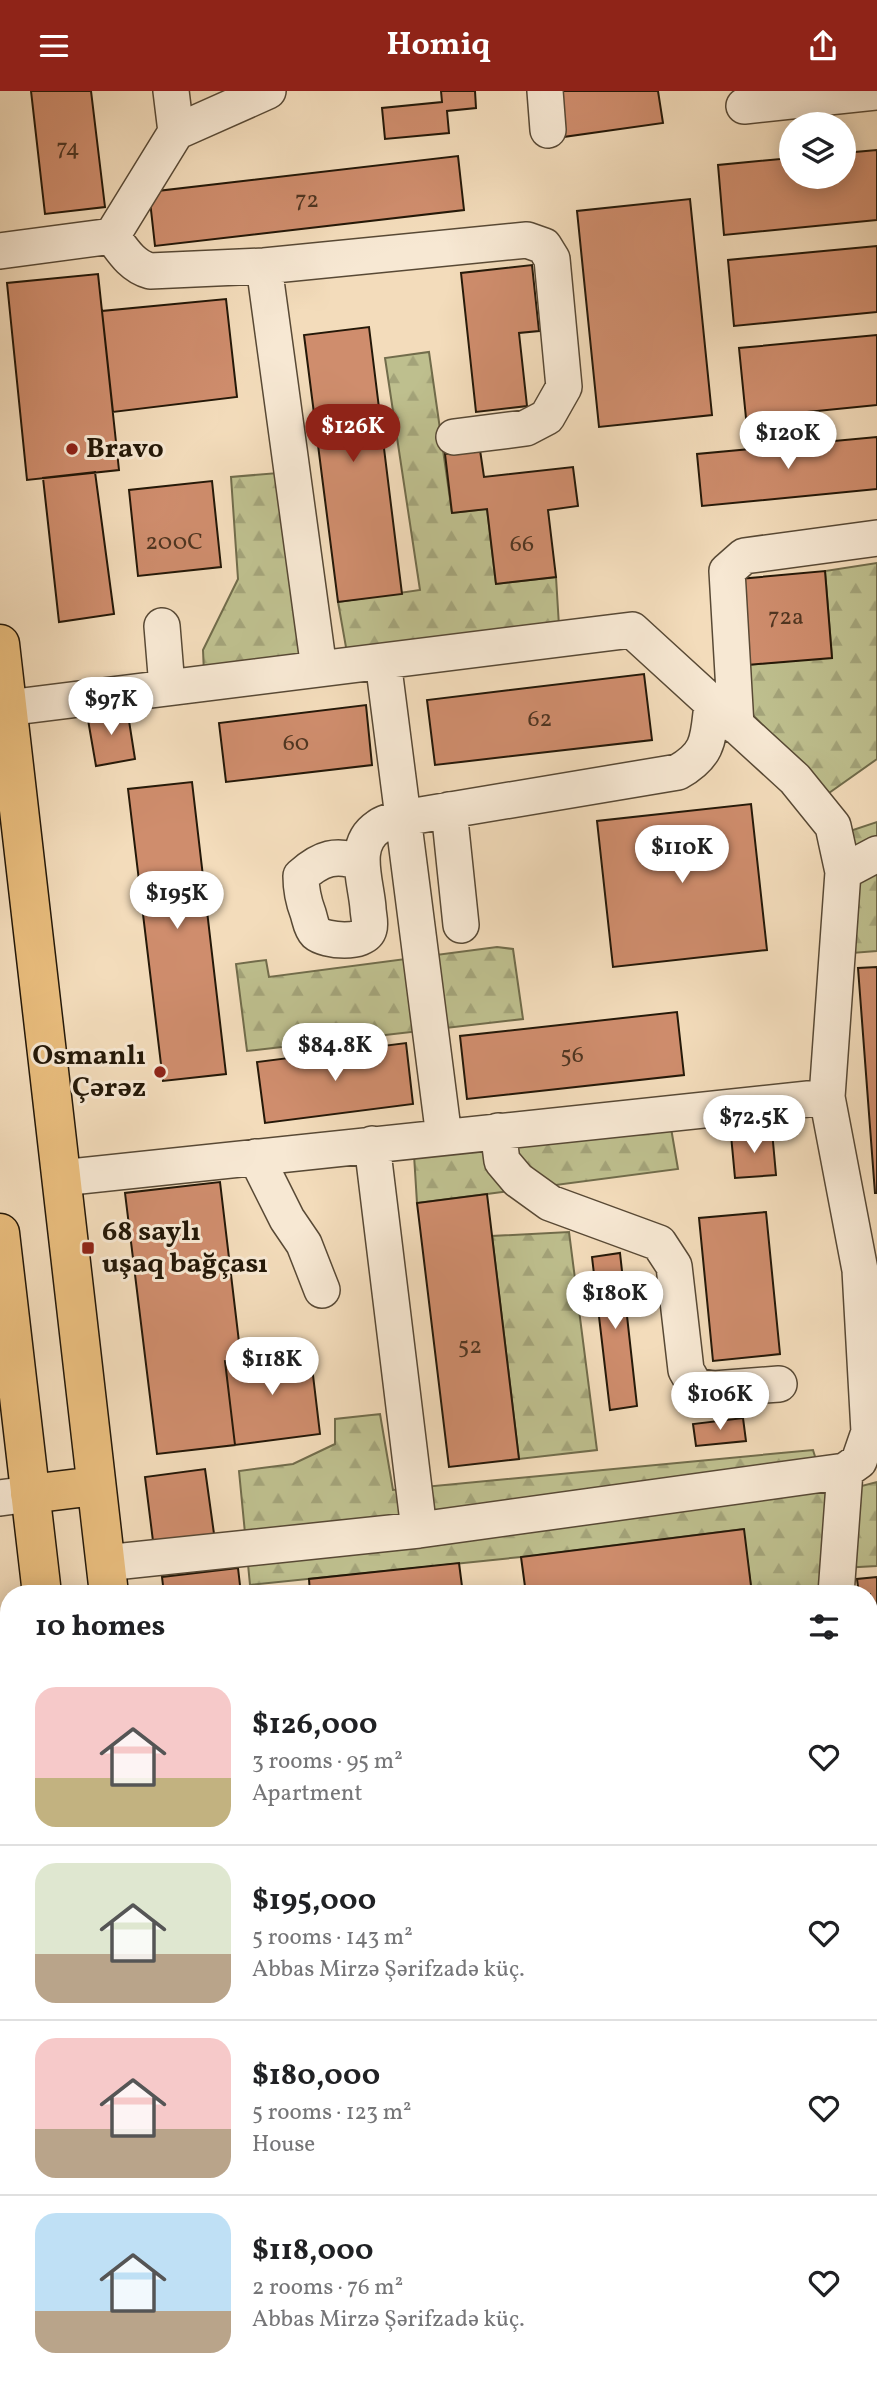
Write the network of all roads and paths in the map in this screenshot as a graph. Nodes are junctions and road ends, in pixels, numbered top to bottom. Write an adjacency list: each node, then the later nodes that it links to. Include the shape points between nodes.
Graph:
1 (171, 91): 7 (street)
2 (268, 91): 7 (street)
3 (545, 91): 6 (street)
4 (877, 92): 5 (street)
5 (744, 106)
6 (548, 130)
7 (176, 132): 8 (street)
8 (112, 236): 9 (street); 10 (street, via 130,259 150,271)
9 (0, 251)
10 (264, 266): 11 (street, via 527,240 544,246 552,259 564,387 547,417 526,428); 16 (street)
11 (454, 437)
12 (877, 538): 19 (street, via 744,556 727,571)
13 (162, 626): 17 (street)
14 (0, 644): 18 (main road)
15 (383, 661): 16 (street); 19 (street, via 632,630); 21 (street)
16 (319, 669): 17 (street)
17 (167, 687): 18 (street)
18 (7, 708): 31 (main road)
19 (724, 715): 20 (street, via 695,763 678,772); 24 (street, via 795,779 833,826)
20 (449, 810): 21 (street); 25 (street)
21 (403, 818): 23 (street, via 379,825 367,837); 28 (street)
22 (877, 854): 24 (street)
23 (362, 863)
24 (843, 872): 26 (street)
25 (461, 925)
26 (827, 1097): 27 (street); 33 (street)
27 (498, 1131): 28 (street); 35 (street, via 502,1161 518,1181 550,1203 659,1243 674,1266 686,1370 695,1386)
28 (443, 1137): 29 (street)
29 (372, 1144): 30 (street); 39 (street)
30 (256, 1157): 31 (street); 34 (street, via 304,1244)
31 (61, 1178): 37 (main road)
32 (0, 1233): 38 (main road)
33 (868, 1268): 36 (street, via 869,1432 859,1461)
34 (322, 1290)
35 (779, 1384)
36 (845, 1471): 39 (street); 42 (street)
37 (95, 1486): 38 (main road); 40 (main road)
38 (15, 1496): 41 (main road)
39 (419, 1530): 40 (street)
40 (107, 1579)
41 (40, 1585)
42 (836, 1585)

